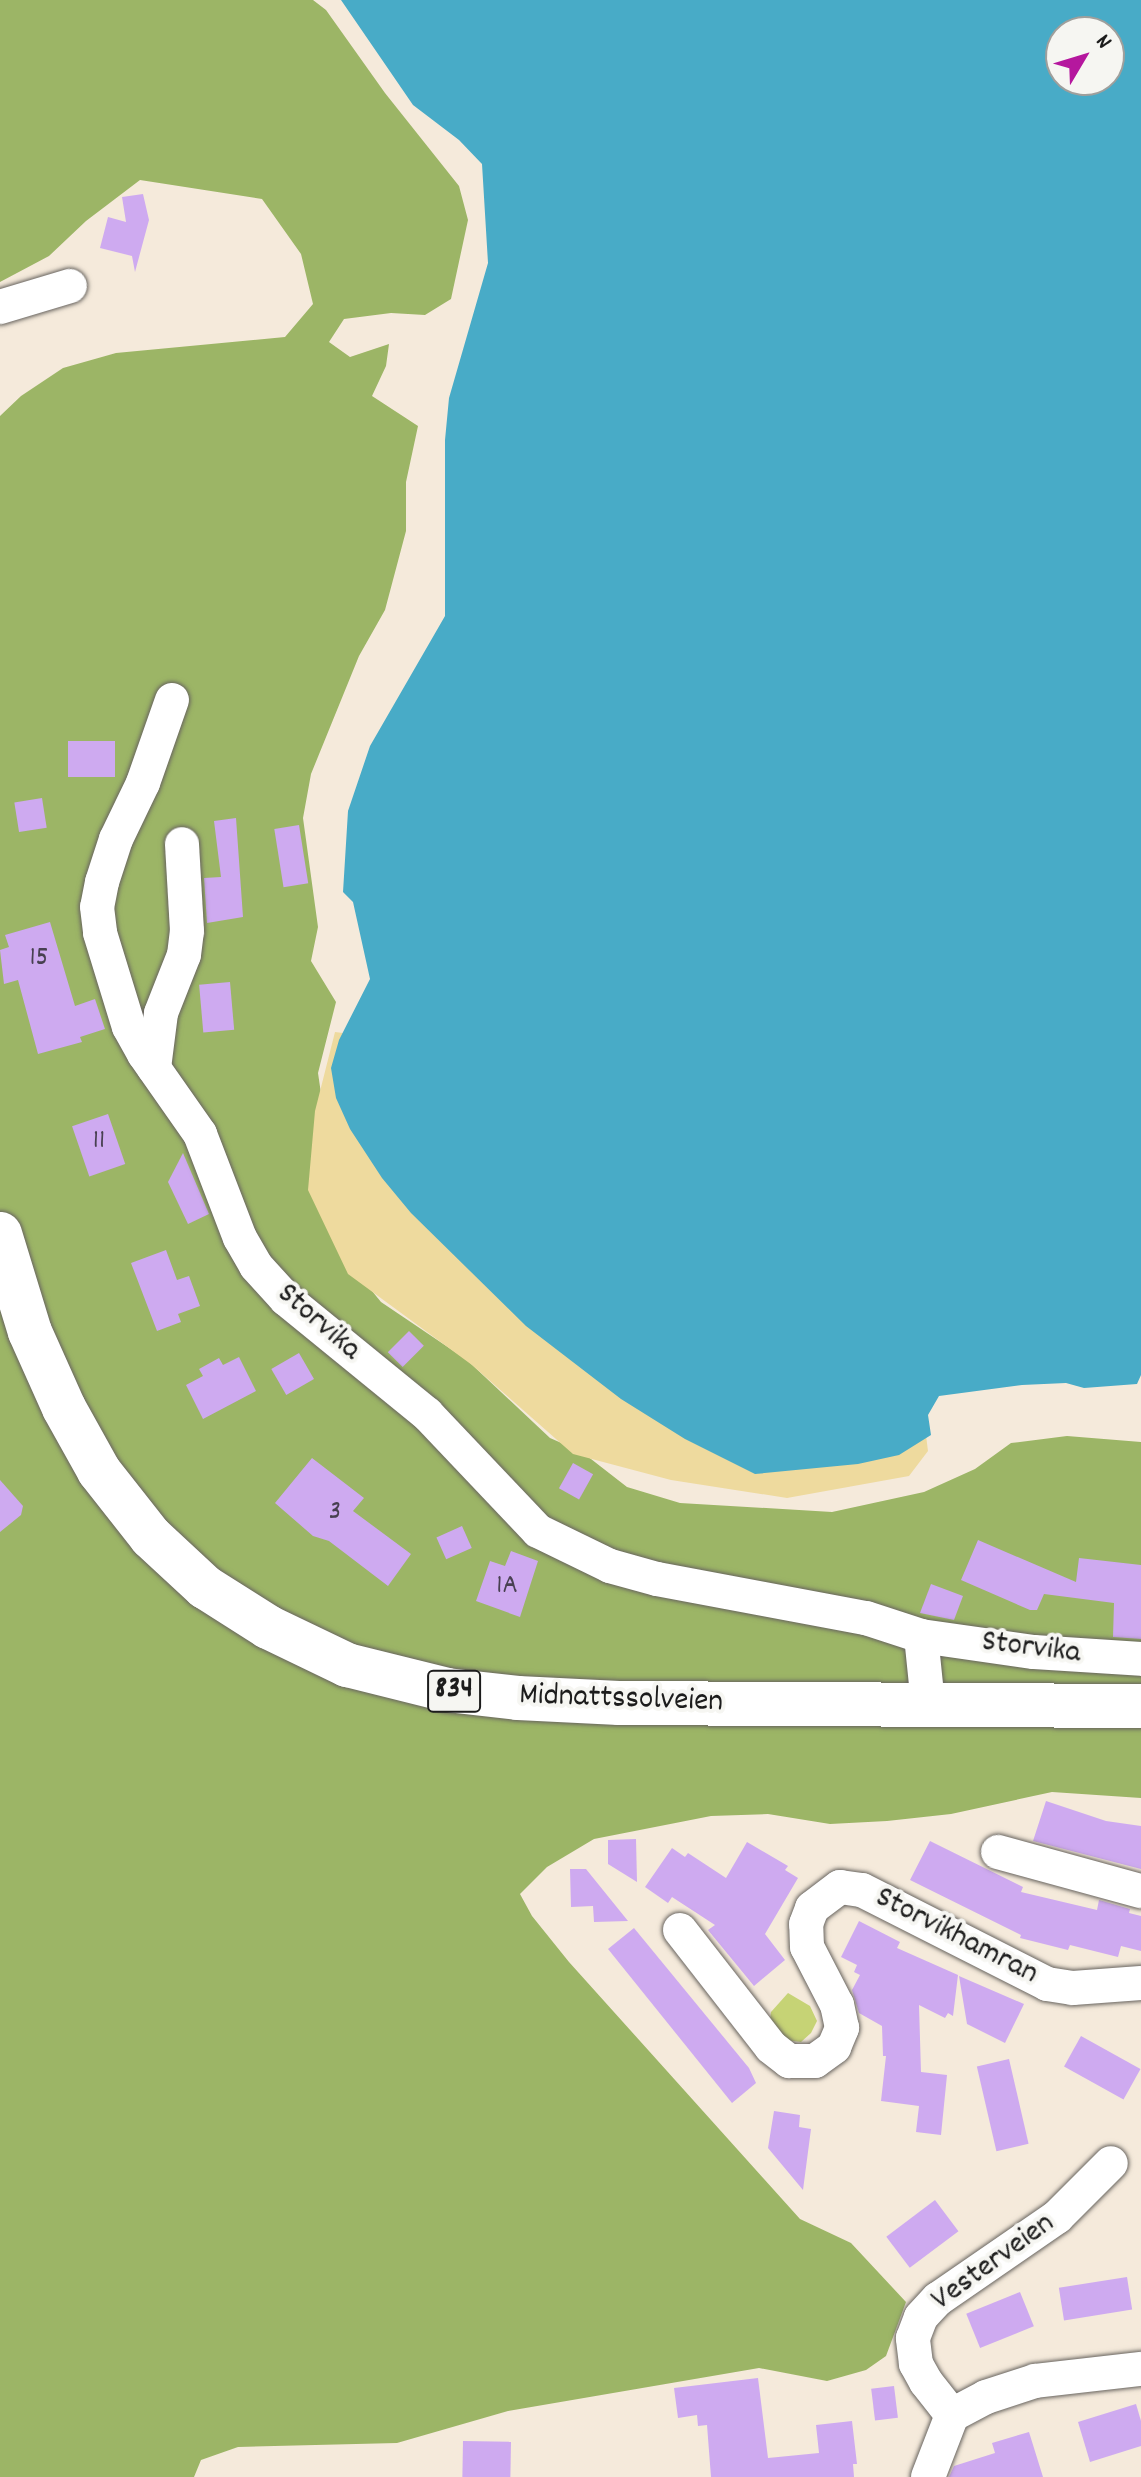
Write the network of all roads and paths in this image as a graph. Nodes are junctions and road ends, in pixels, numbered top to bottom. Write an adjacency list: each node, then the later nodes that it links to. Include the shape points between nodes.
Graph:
1 (70, 286): 2 (street)
2 (0, 307)
3 (172, 700): 5 (street, Storvika, via 143,783 116,839 97,907 108,968 129,1027)
4 (182, 844): 5 (street, via 184,955 161,1013)
5 (154, 1068): 7 (street, Storvika, via 200,1134 256,1266 286,1299 427,1414 538,1531 610,1566 657,1579 856,1616)
6 (0, 1234): 9 (main road, Midnattssolveien / 834, via 30,1332 99,1471 151,1537 205,1587 268,1627 347,1665 447,1690 619,1703)
7 (921, 1636): 8 (street, Storvika, via 1034,1652); 9 (street)
8 (1141, 1659)
9 (928, 1704): 10 (main road, Midnattssolveien / 834)
10 (1141, 1706)
11 (998, 1852): 12 (street)
12 (1141, 1891)
13 (680, 1930): 14 (street, Storvikhamran, via 771,2047 789,2061 815,2061 834,2047 842,2028 837,2005 807,1947 806,1924 812,1908 840,1887 862,1890 1047,1984 1073,1988)
14 (1141, 1983)
15 (1111, 2163): 17 (street, Vesterveien, via 1057,2217 938,2299 921,2317 913,2338 916,2364)
16 (1141, 2369): 17 (street, via 1035,2381)
17 (952, 2415): 18 (street)
18 (928, 2477)

